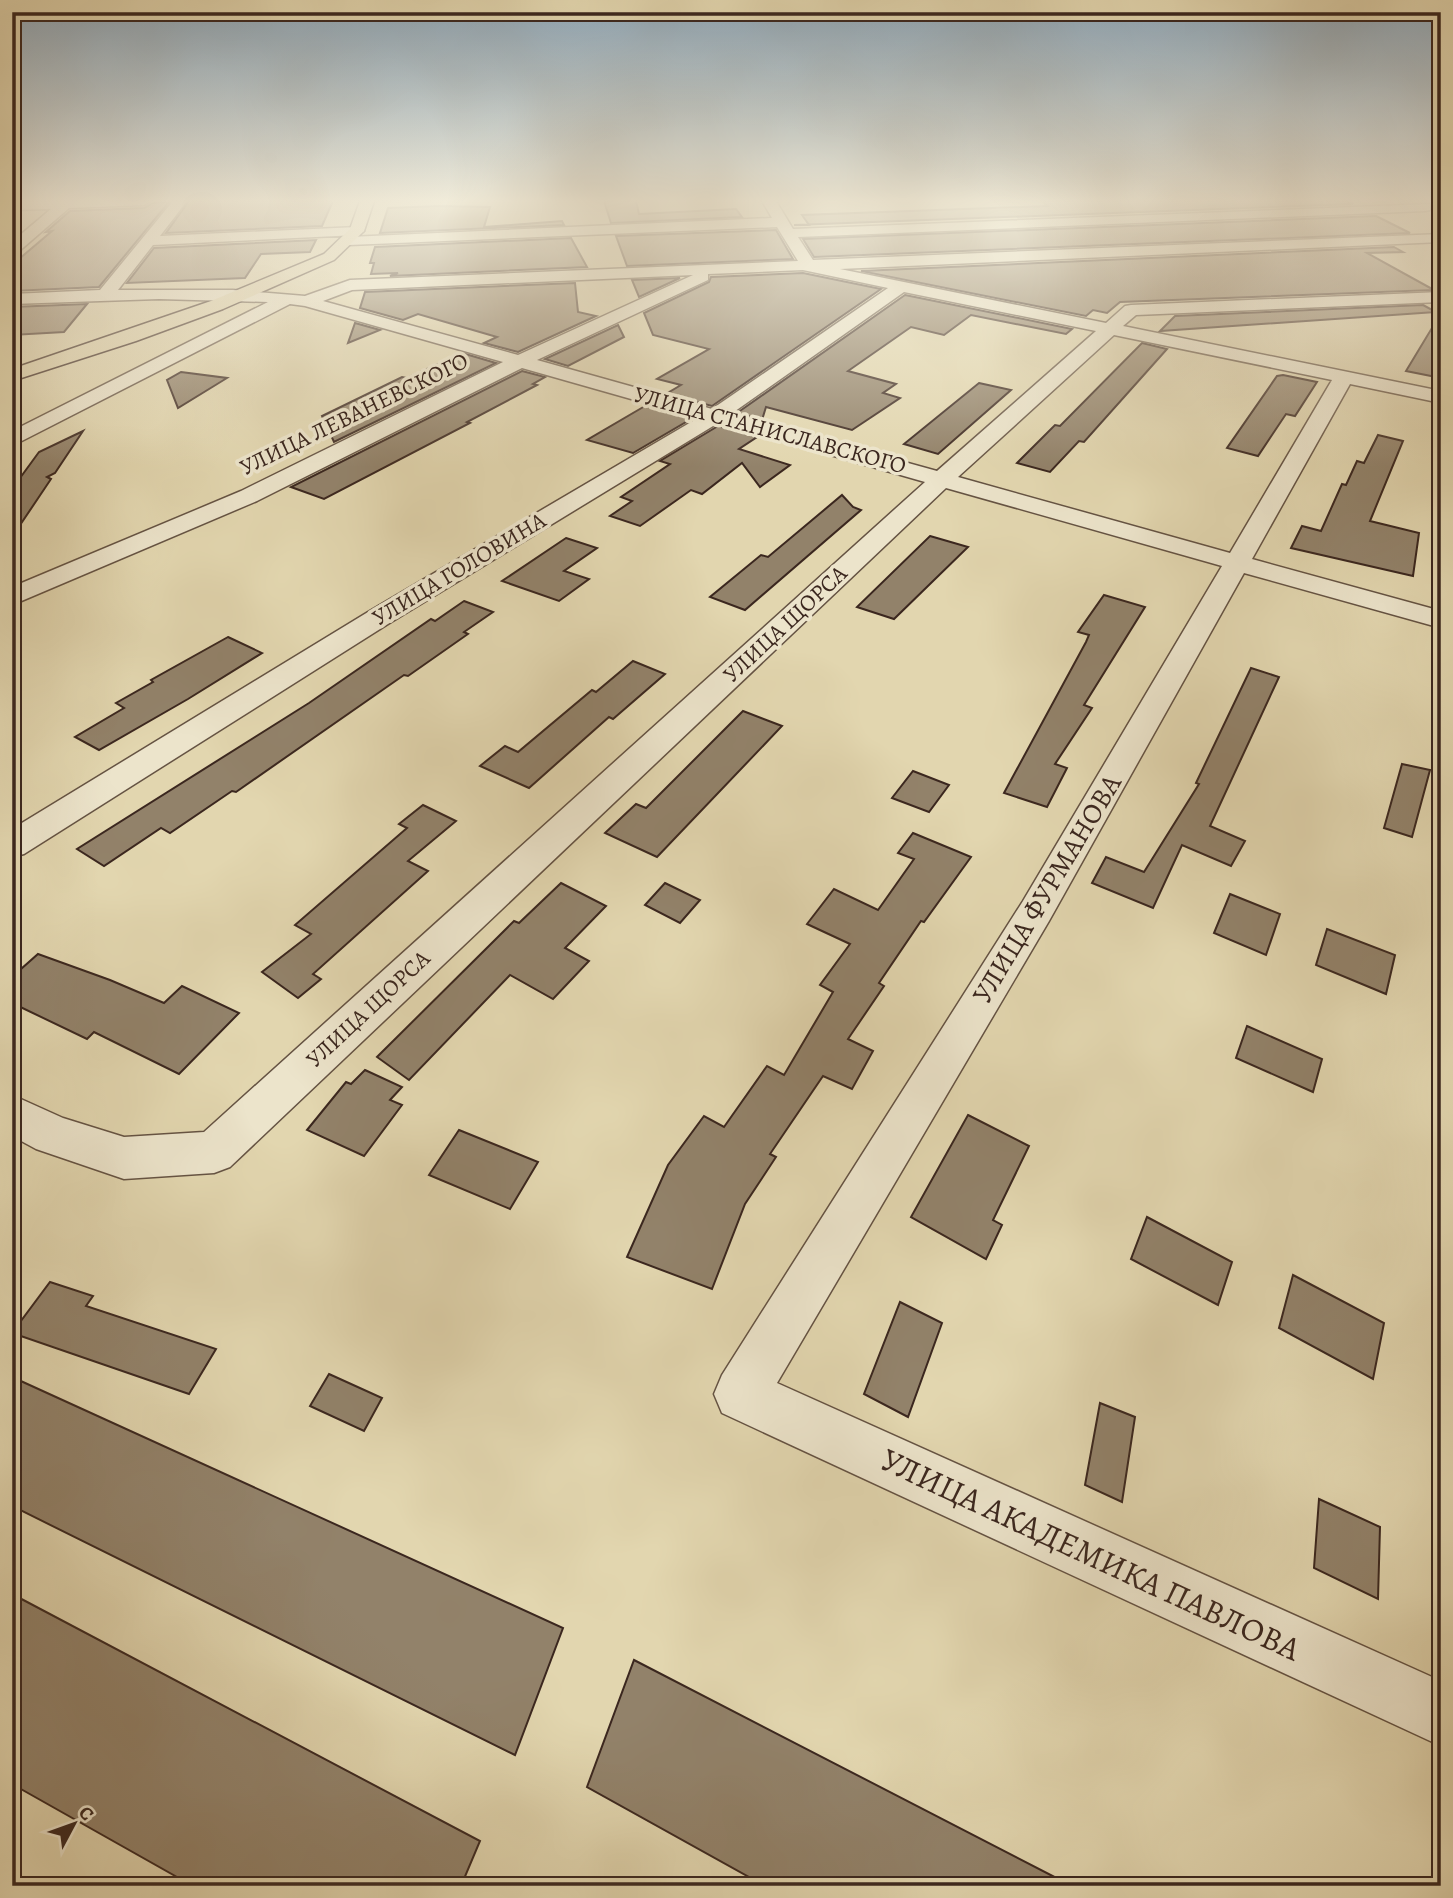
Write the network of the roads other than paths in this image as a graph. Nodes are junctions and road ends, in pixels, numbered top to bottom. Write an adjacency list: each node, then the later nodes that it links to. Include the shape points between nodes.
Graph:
1 (109, 290): 8 (street)
2 (256, 290): 7 (main road)
3 (334, 290): 11 (street)
4 (676, 290): 13 (street, УЛИЦА ЛЕВАНЕВСКОГО)
5 (896, 290): 17 (street, УЛИЦА ГОЛОВИНА)
6 (912, 290): 12 (street)
7 (248, 293): 8 (street, УЛИЦА СТАНИСЛАВСКОГО); 11 (street, УЛИЦА СТАНИСЛАВСКОГО); 14 (main road)
8 (105, 295): 10 (street, УЛИЦА СТАНИСЛАВСКОГО)
9 (1441, 297): 12 (street, УЛИЦА ЩОРСА, via 1131,310)
10 (12, 299)
11 (297, 300): 13 (street, УЛИЦА СТАНИСЛАВСКОГО); 18 (street)
12 (1108, 330): 15 (street); 19 (street, УЛИЦА ЩОРСА)
13 (518, 362): 17 (street, УЛИЦА СТАНИСЛАВСКОГО); 21 (street, УЛИЦА ЛЕВАНЕВСКОГО, via 248,496)
14 (12, 375)
15 (1344, 377): 16 (street); 20 (street, УЛИЦА ФУРМАНОВА)
16 (1441, 397)
17 (715, 415): 19 (street, УЛИЦА СТАНИСЛАВСКОГО); 23 (street, УЛИЦА ГОЛОВИНА)
18 (12, 440)
19 (943, 478): 20 (street, УЛИЦА СТАНИСЛАВСКОГО); 24 (street, УЛИЦА ЩОРСА, via 214,1152 124,1157 52,1135)
20 (1239, 562): 22 (street, УЛИЦА СТАНИСЛАВСКОГО); 25 (street, УЛИЦА ФУРМАНОВА, via 1036,911)
21 (12, 597)
22 (1441, 620)
23 (12, 845)
24 (12, 1114)
25 (741, 1394): 26 (street, УЛИЦА АКАДЕМИКА ПАВЛОВА)
26 (1441, 1714)

